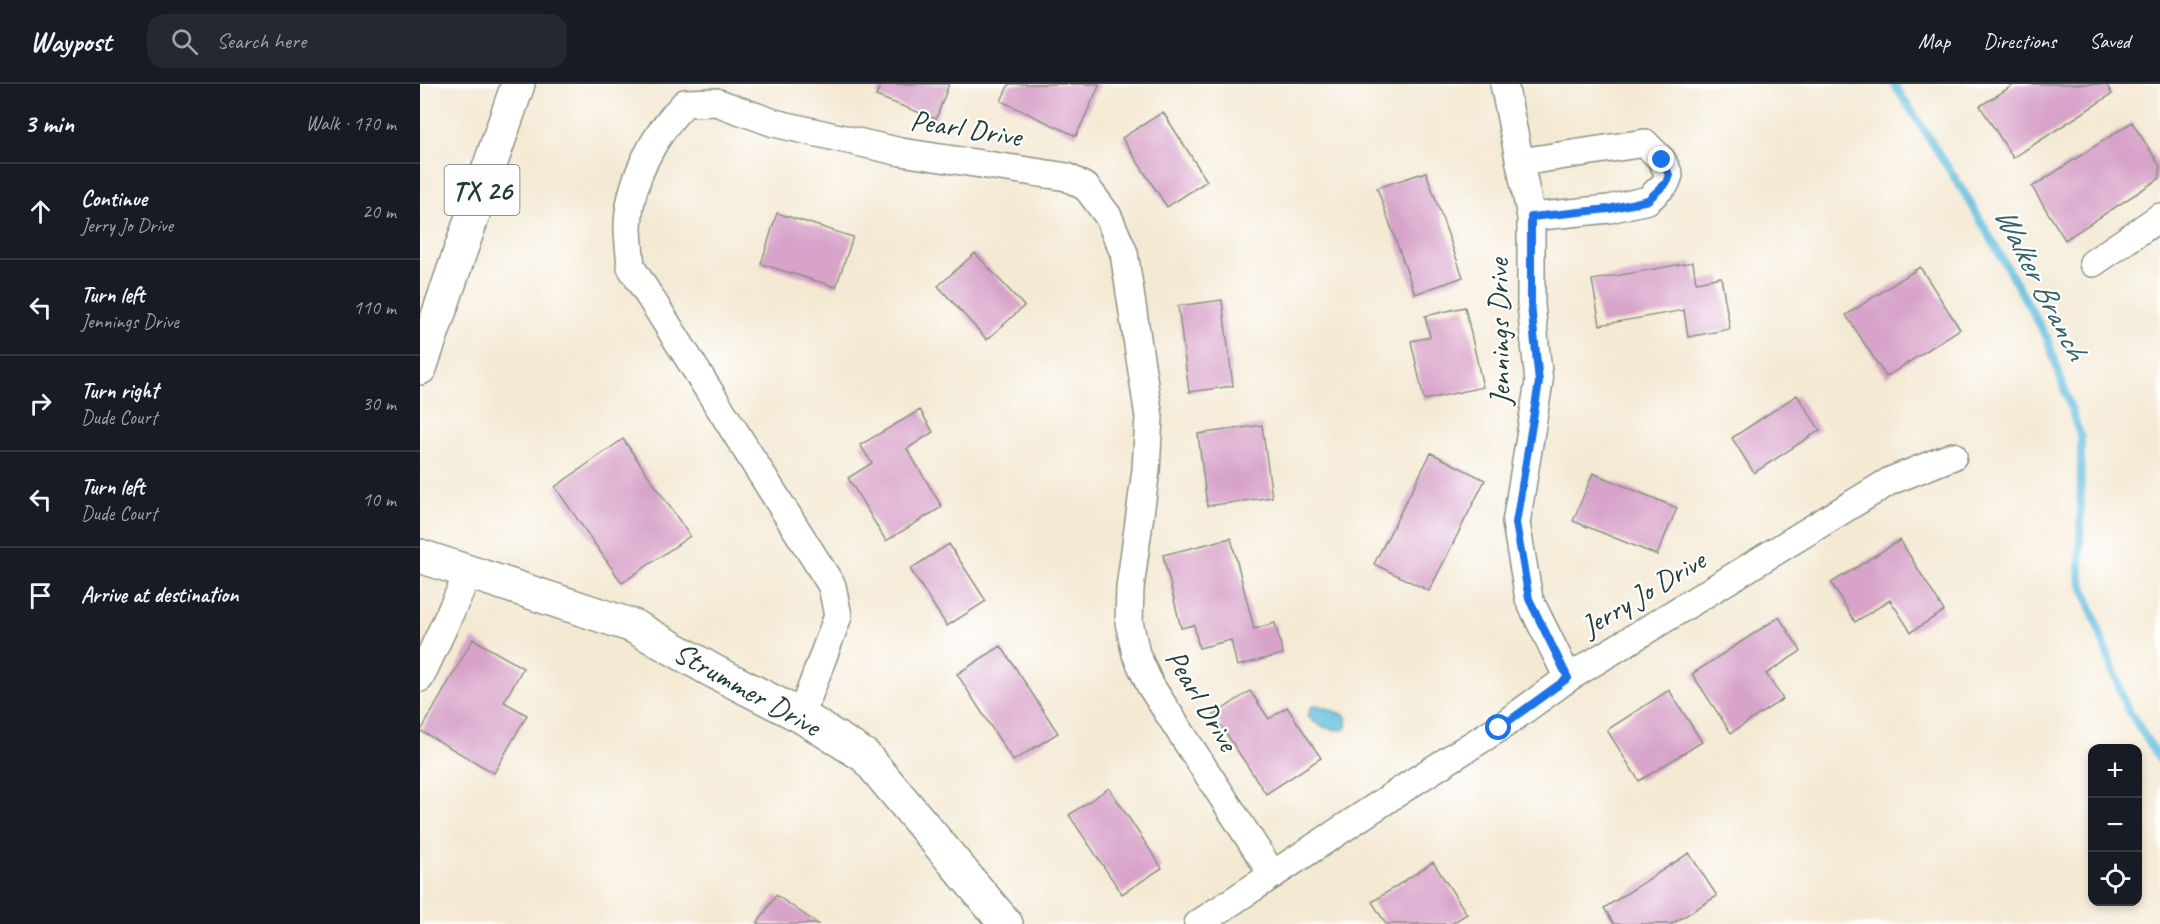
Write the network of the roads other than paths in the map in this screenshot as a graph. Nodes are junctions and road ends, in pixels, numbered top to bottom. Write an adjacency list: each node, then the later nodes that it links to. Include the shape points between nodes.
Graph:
1 (519, 84): 7 (main road, TX 26)
2 (1504, 84): 3 (street, Jennings Drive)
3 (1520, 162): 4 (street, Jennings Drive); 4 (street, via 1645,143 1662,160 1669,175 1648,200 1609,209)
4 (1531, 217): 12 (street, Jennings Drive, via 1531,305 1539,382 1516,523 1529,599)
5 (2160, 217): 6 (street)
6 (2093, 262)
7 (420, 368)
8 (1953, 456): 12 (street, Jerry Jo Drive, via 1890,481)
9 (420, 556): 10 (main road, Strummer Drive)
10 (469, 572): 11 (street); 13 (main road, Strummer Drive, via 633,626)
11 (420, 678)
12 (1568, 678): 14 (street, Jerry Jo Drive, via 1499,728)
13 (801, 716): 14 (street, Pearl Drive, via 838,616 831,586 631,267 628,224 634,189 653,145 668,120 685,103 716,102 774,123 901,152 1067,177 1087,188 1108,216 1124,253 1149,417 1130,588 1129,622 1136,654 1150,685); 15 (main road, Strummer Drive, via 865,756)
14 (1273, 874): 16 (street, Jerry Jo Drive)
15 (995, 920)
16 (1198, 924)

